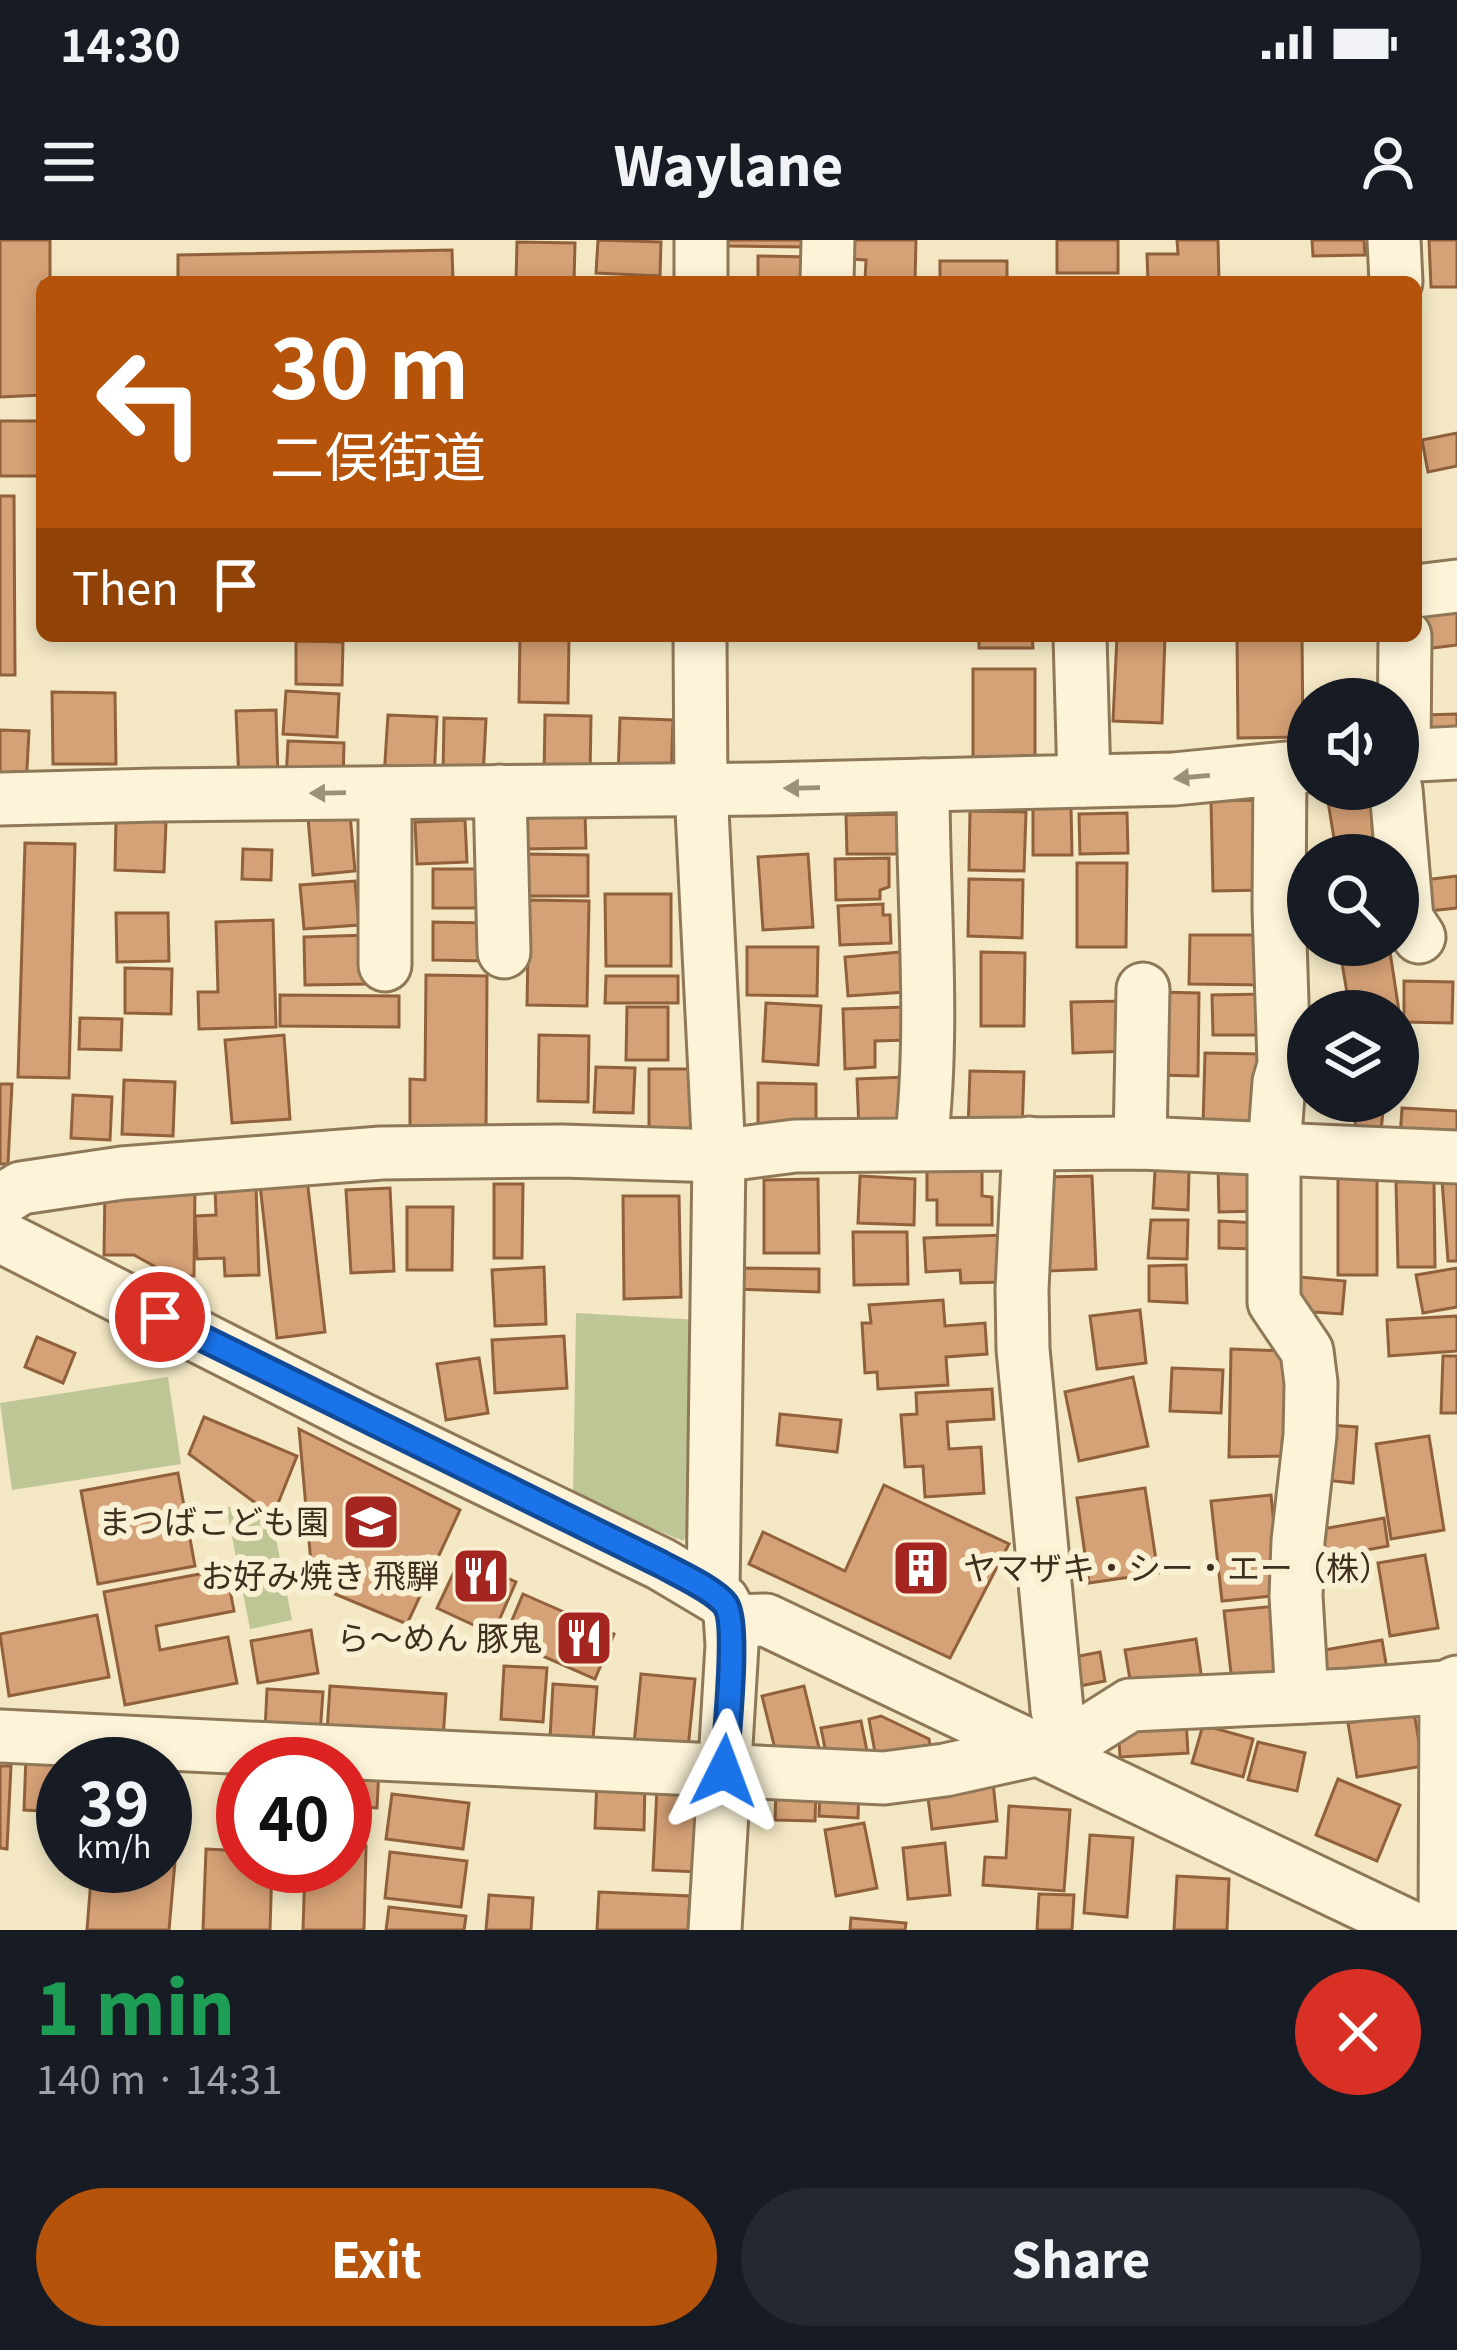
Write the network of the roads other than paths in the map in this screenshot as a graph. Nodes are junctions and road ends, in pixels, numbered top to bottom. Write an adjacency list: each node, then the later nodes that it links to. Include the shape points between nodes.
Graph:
1 (701, 240): 4 (street)
2 (828, 240): 5 (street)
3 (1394, 240): 6 (street)
4 (701, 276)
5 (827, 276)
6 (1396, 276)
7 (1457, 586): 8 (street)
8 (1422, 590)
9 (700, 642): 18 (street)
10 (1080, 642): 16 (street)
11 (1405, 642): 12 (street)
12 (1403, 678)
13 (1457, 753): 14 (street)
14 (1419, 762)
15 (1287, 768): 16 (street, one-way to 16)
16 (1084, 782): 17 (street)
17 (923, 785): 18 (street, one-way to 18); 28 (street, via 928,1015)
18 (701, 789): 19 (street); 30 (street)
19 (500, 791): 20 (street); 23 (street)
20 (385, 793): 21 (street, one-way to 21); 24 (street)
21 (0, 799)
22 (1289, 810): 29 (street, via 1279,908 1284,1065)
23 (503, 952)
24 (385, 965)
25 (1143, 989): 26 (street)
26 (1140, 1142): 27 (street); 29 (street)
27 (1029, 1143): 28 (street); 38 (street, via 1023,1349 1057,1710)
28 (921, 1144): 30 (street)
29 (1274, 1148): 31 (street); 36 (street, via 1274,1302 1306,1352 1312,1383 1296,1596)
30 (718, 1156): 32 (street, via 292,1158 21,1188); 34 (street)
31 (1457, 1157)
32 (0, 1202)
33 (0, 1236): 34 (street, via 661,1564)
34 (722, 1608): 38 (street); 39 (street)
35 (1452, 1684): 36 (street); 42 (street)
36 (1302, 1696): 38 (street, via 1130,1705)
37 (0, 1736): 39 (street)
38 (1053, 1745): 39 (street, via 884,1778); 41 (street)
39 (724, 1771): 40 (street)
40 (715, 1930)
41 (1417, 1930)
42 (1445, 1930)

